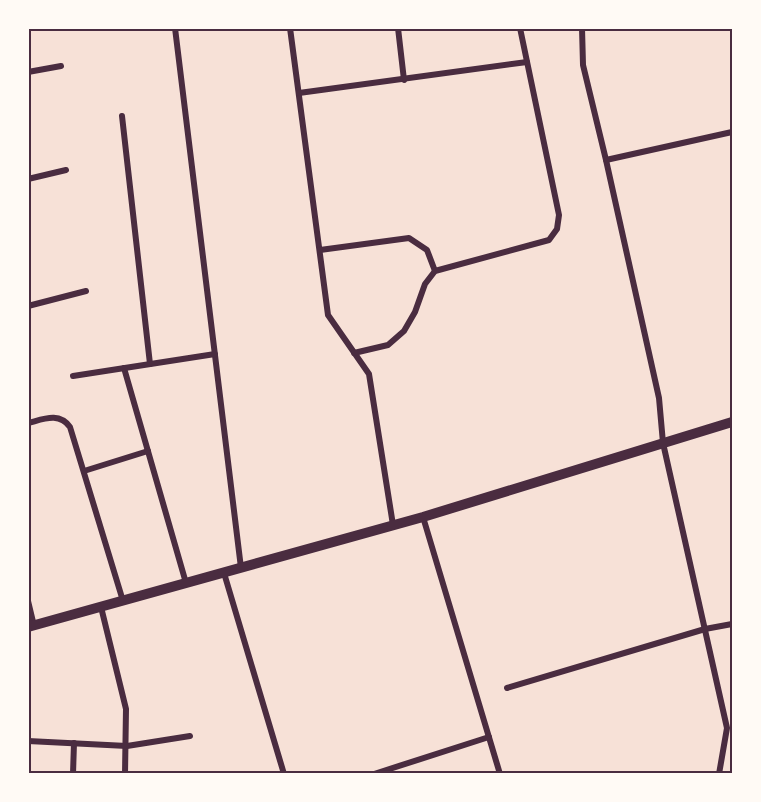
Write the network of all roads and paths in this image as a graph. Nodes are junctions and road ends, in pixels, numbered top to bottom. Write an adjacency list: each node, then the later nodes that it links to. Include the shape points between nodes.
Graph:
1 (176, 28): 21 (street)
2 (290, 28): 10 (street)
3 (398, 28): 9 (street)
4 (520, 28): 6 (street)
5 (582, 28): 13 (street, via 582,65)
6 (526, 62): 9 (street); 17 (street, via 558,215 557,229 549,240)
7 (61, 66): 8 (street)
8 (28, 72)
9 (404, 80): 10 (street)
10 (299, 93): 16 (street)
11 (122, 116): 22 (street)
12 (732, 132): 13 (street)
13 (606, 160): 27 (street, via 659,398)
14 (66, 170): 15 (street)
15 (28, 179)
16 (320, 250): 17 (street, via 409,238 427,250); 20 (street, via 328,315)
17 (435, 271): 20 (street, via 404,331 388,345)
18 (86, 291): 19 (street)
19 (28, 306)
20 (354, 353): 31 (street, via 369,374)
21 (215, 354): 22 (street); 32 (street)
22 (150, 364): 23 (street)
23 (124, 369): 24 (street); 28 (street)
24 (73, 376)
25 (732, 422): 27 (street)
26 (28, 423): 29 (street, via 50,417 66,421)
27 (663, 443): 30 (street); 40 (street)
28 (148, 451): 29 (street); 34 (street)
29 (84, 471): 36 (street)
30 (423, 517): 31 (street); 44 (street)
31 (393, 525): 32 (street)
32 (241, 568): 33 (street)
33 (224, 573): 34 (street); 50 (street)
34 (186, 583): 36 (street)
35 (28, 601): 39 (street)
36 (123, 601): 37 (street)
37 (100, 607): 39 (street); 47 (street, via 126,709)
38 (732, 624): 40 (street)
39 (31, 626)
40 (705, 629): 41 (street); 42 (street)
41 (507, 688)
42 (730, 727): 53 (street)
43 (190, 736): 47 (street)
44 (489, 737): 51 (street); 52 (street)
45 (28, 741): 46 (street)
46 (74, 743): 47 (street); 48 (street)
47 (127, 746): 49 (street)
48 (73, 774)
49 (125, 774)
50 (284, 774)
51 (374, 774)
52 (500, 774)
53 (719, 774)

